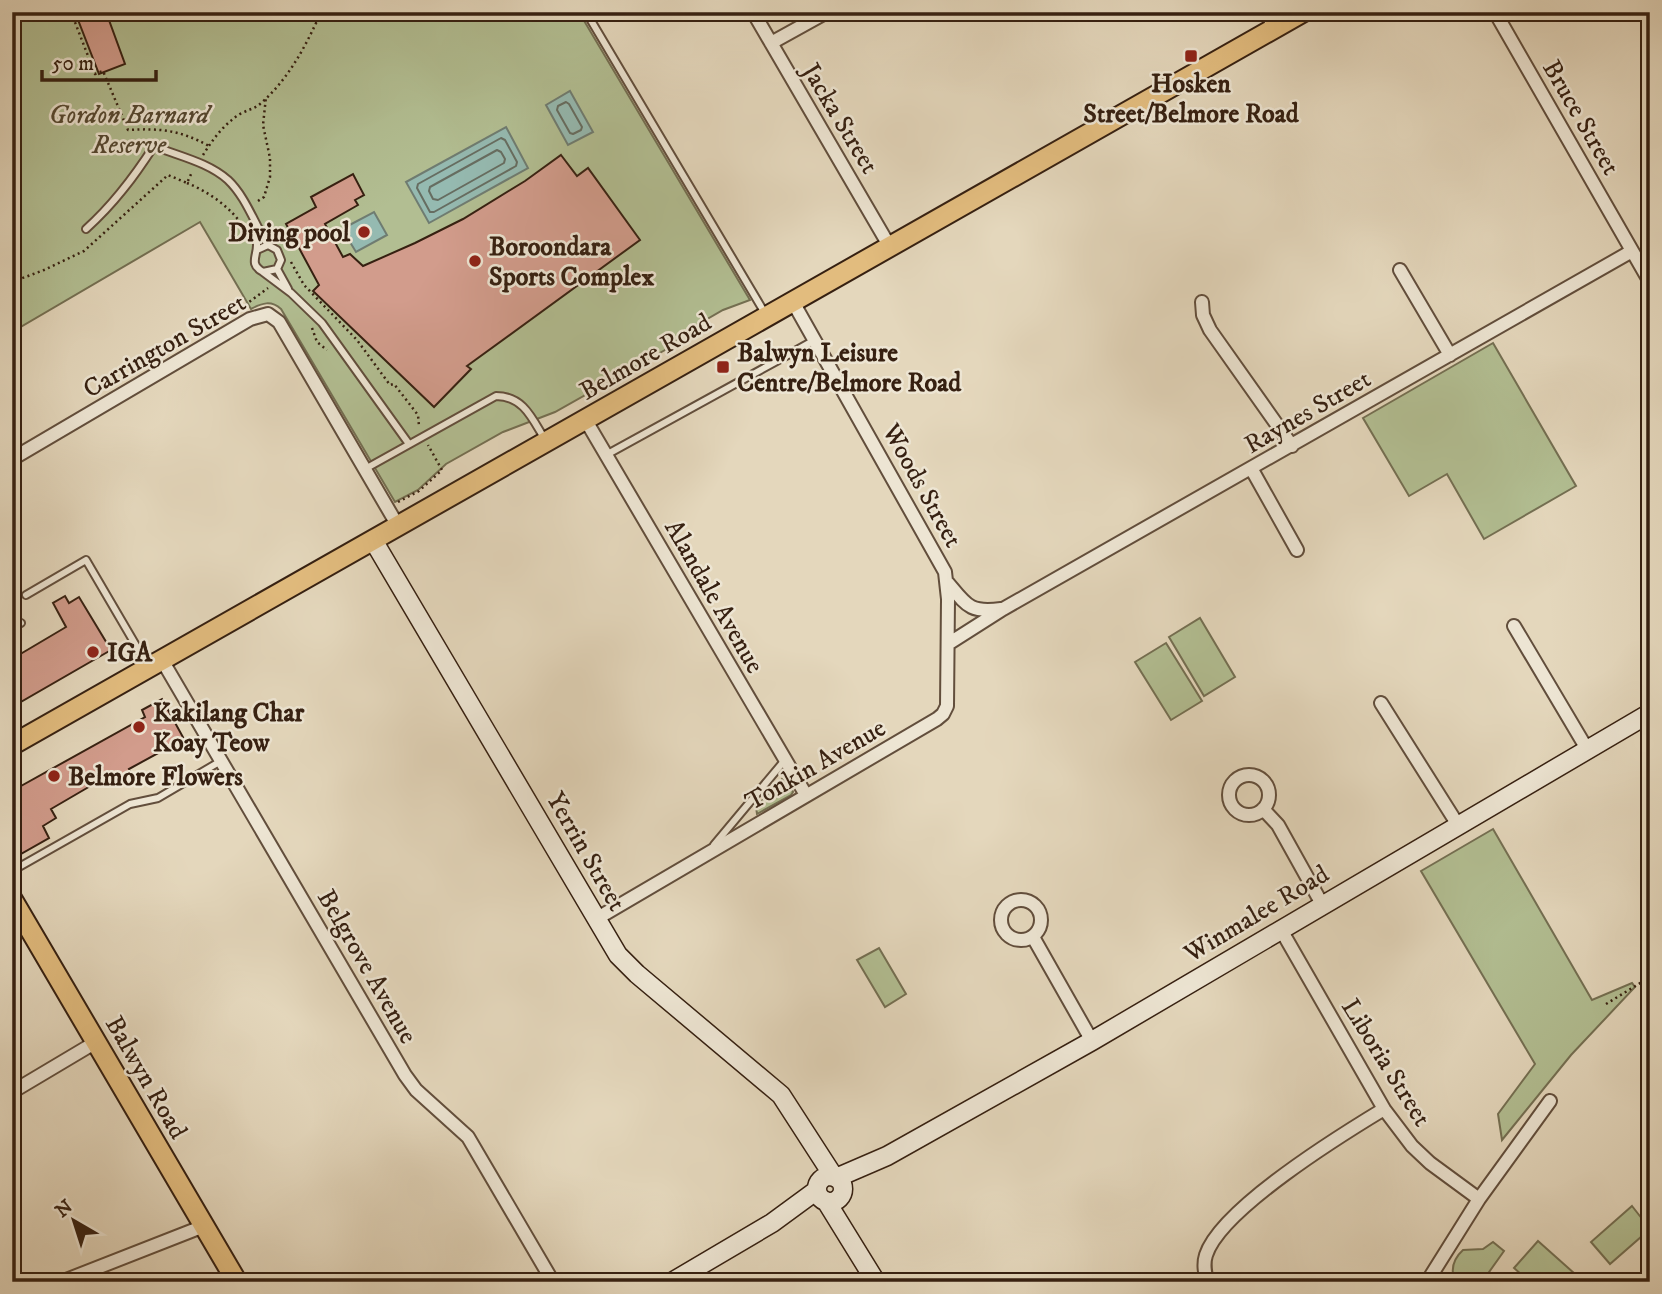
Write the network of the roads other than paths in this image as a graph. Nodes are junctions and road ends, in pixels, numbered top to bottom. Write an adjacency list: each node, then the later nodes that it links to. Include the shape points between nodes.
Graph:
1 (586, 12): 21 (lane)
2 (752, 12): 7 (street, Jacka Street)
3 (827, 12): 7 (street)
4 (1303, 12): 6 (main road, Belmore Road)
5 (1495, 12): 13 (street, Bruce Street)
6 (1271, 20): 11 (main road, Belmore Road)
7 (771, 44): 11 (street, Jacka Street)
8 (254, 224): 9 (lane, via 229,181 210,168 154,146 117,199); 10 (lane); 12 (lane)
9 (86, 229)
10 (268, 245): 12 (lane); 14 (lane, via 281,256)
11 (890, 247): 19 (main road, Belmore Road)
12 (257, 250): 16 (lane, via 254,262)
13 (1632, 251): 17 (street, Bruce Street); 23 (street, Raynes Street)
14 (277, 269): 16 (lane); 18 (lane)
15 (1400, 270): 23 (street)
16 (263, 272): 18 (lane)
17 (1650, 282)
18 (291, 293): 26 (lane, via 330,332)
19 (793, 302): 21 (main road, Belmore Road); 22 (street, Woods Street)
20 (1202, 302): 27 (street, via 1210,330)
21 (767, 317): 24 (main road, Belmore Road)
22 (815, 340): 28 (lane); 35 (street, Woods Street, via 938,555)
23 (1450, 355): 27 (street, Raynes Street)
24 (585, 419): 25 (main road, Belmore Road); 28 (street, Alandale Avenue)
25 (546, 442): 26 (lane, via 526,408 496,396); 32 (main road, Belmore Road)
26 (409, 444): 31 (lane)
27 (1292, 446): 30 (street, Raynes Street)
28 (606, 456): 47 (street, Alandale Avenue)
29 (12, 459): 31 (street, Carrington Street, via 265,313 279,322)
30 (1251, 468): 34 (street); 37 (street, Raynes Street)
31 (365, 469): 32 (street, Carrington Street)
32 (398, 526): 33 (main road, Belmore Road)
33 (373, 540): 42 (main road, Belmore Road); 56 (street, Yerrin Street)
34 (1297, 550)
35 (947, 582): 37 (street, via 970,608); 41 (street, Tonkin Avenue)
36 (26, 595): 42 (lane, via 86,560)
37 (1003, 609): 41 (street, Raynes Street)
38 (21, 623): 40 (lane)
39 (1514, 626): 46 (street)
40 (12, 628)
41 (948, 644): 49 (street, Tonkin Avenue, via 943,714)
42 (155, 664): 45 (main road, Belmore Road); 48 (street, Belgrove Avenue)
43 (1381, 703): 51 (street)
44 (1650, 713): 46 (street, Winmalee Road)
45 (12, 745)
46 (1587, 749): 51 (street, Winmalee Road)
47 (785, 760): 49 (street, Alandale Avenue); 52 (lane)
48 (221, 761): 53 (lane, via 158,798 131,804); 69 (street, Belgrove Avenue, via 405,1075 472,1142)
49 (806, 795): 52 (street, Tonkin Avenue)
50 (1263, 809): 55 (street, via 1278,825)
51 (1458, 825): 55 (street, Winmalee Road)
52 (706, 854): 56 (street, Tonkin Avenue)
53 (12, 871)
54 (12, 899): 60 (main road, Balwyn Road)
55 (1322, 904): 57 (street, Winmalee Road)
56 (596, 919): 64 (street, Yerrin Street, via 623,961 781,1095 811,1144)
57 (1280, 929): 59 (street, Winmalee Road); 63 (street, Liboria Street)
58 (1034, 937): 59 (street)
59 (1092, 1041): 64 (street, Winmalee Road)
60 (96, 1042): 61 (street); 66 (main road, Balwyn Road)
61 (12, 1092)
62 (1550, 1101): 65 (street)
63 (1384, 1109): 65 (street, Liboria Street, via 1412,1146); 72 (street, via 1320,1149 1230,1219 1205,1256)
64 (830, 1189): 70 (street, Winmalee Road); 71 (street, Yerrin Street, via 845,1230)
65 (1479, 1199): 73 (street)
66 (204, 1226): 67 (street); 68 (main road, Balwyn Road)
67 (61, 1282)
68 (237, 1282)
69 (553, 1282)
70 (672, 1282)
71 (876, 1282)
72 (1207, 1282)
73 (1427, 1282)

